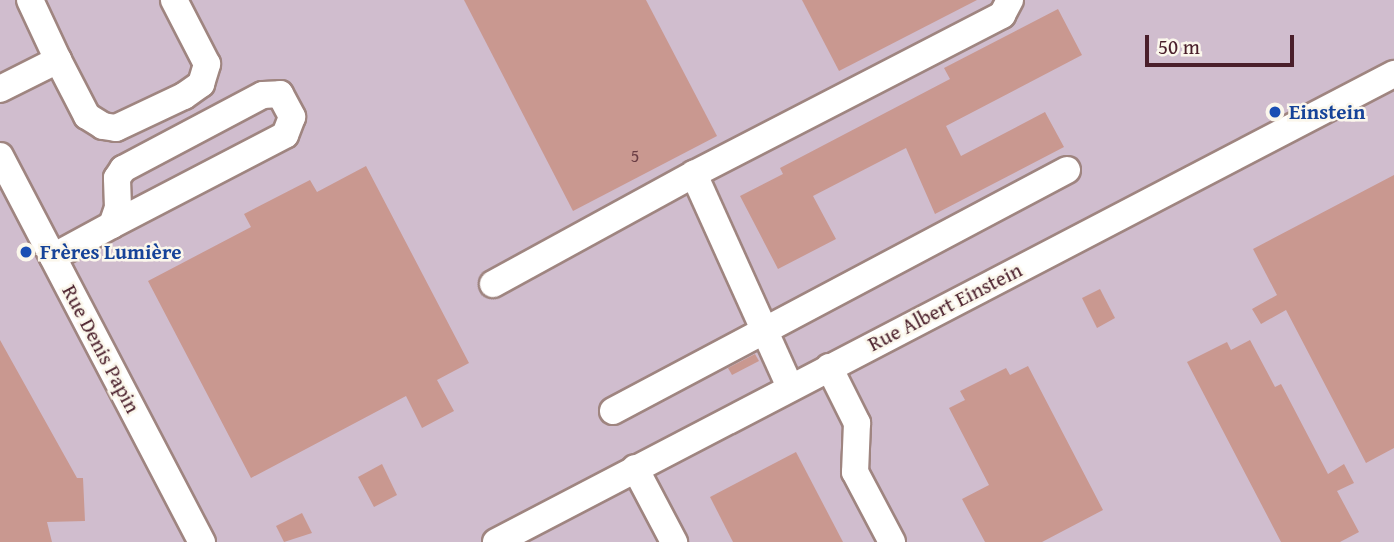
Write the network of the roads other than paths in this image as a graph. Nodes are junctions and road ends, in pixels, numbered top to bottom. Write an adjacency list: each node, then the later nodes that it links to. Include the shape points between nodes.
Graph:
1 (30, 0): 4 (street)
2 (174, 0): 4 (street, via 207,64 201,84 184,96 116,128 103,126 87,116)
3 (1010, 0): 9 (street, via 1002,15)
4 (58, 60): 6 (street)
5 (1394, 74): 14 (street, Rue Albert Einstein)
6 (0, 89)
7 (0, 156): 11 (street, Rue Denis Papin)
8 (1067, 170): 13 (street)
9 (694, 174): 12 (street); 13 (street)
10 (112, 225): 10 (street, via 285,135 292,117 280,94 263,95 123,169 117,178 118,208); 11 (street)
11 (53, 257): 18 (street, Rue Denis Papin)
12 (493, 284)
13 (763, 328): 15 (street); 16 (street)
14 (829, 368): 15 (street, Rue Albert Einstein); 21 (street, via 857,423 855,472)
15 (790, 387): 17 (street, Rue Albert Einstein)
16 (613, 411)
17 (635, 468): 19 (street, Rue Albert Einstein); 20 (street)
18 (202, 542)
19 (496, 542)
20 (674, 542)
21 (892, 542)

